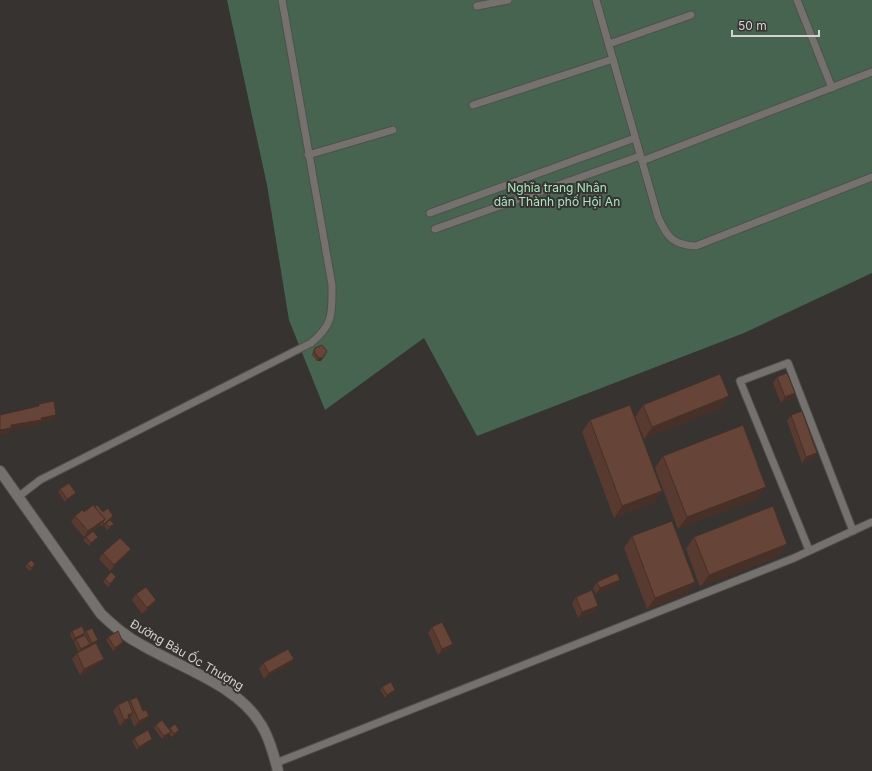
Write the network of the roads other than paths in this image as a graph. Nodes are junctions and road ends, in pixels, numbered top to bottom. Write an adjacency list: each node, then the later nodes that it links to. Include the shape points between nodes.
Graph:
1 (282, 0): 14 (lane)
2 (508, 0): 5 (lane)
3 (596, 0): 7 (lane)
4 (798, 0): 10 (lane)
5 (477, 6)
6 (691, 15): 7 (lane)
7 (609, 44): 8 (lane)
8 (613, 59): 11 (lane); 13 (lane)
9 (872, 72): 10 (lane)
10 (832, 88): 15 (lane)
11 (473, 105)
12 (393, 130): 14 (lane)
13 (635, 138): 15 (lane); 17 (lane)
14 (308, 155): 20 (lane, via 332,285 332,310 324,332 312,343 40,480)
15 (641, 158): 16 (lane, via 658,217 665,232 684,246 696,246); 18 (lane)
16 (872, 177)
17 (430, 213)
18 (436, 229)
19 (0, 471): 20 (street, Đường Bàu Ốc Thượng)
20 (18, 497): 24 (street, Đường Bàu Ốc Thượng, via 101,614 119,631 141,645 216,684 240,700 260,722)
21 (872, 522): 22 (lane)
22 (853, 531): 23 (lane); 23 (lane, via 788,363 740,381)
23 (809, 550): 24 (lane)
24 (277, 767)

